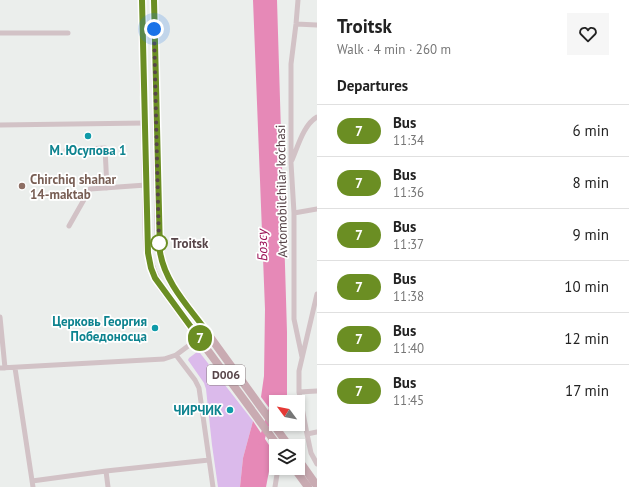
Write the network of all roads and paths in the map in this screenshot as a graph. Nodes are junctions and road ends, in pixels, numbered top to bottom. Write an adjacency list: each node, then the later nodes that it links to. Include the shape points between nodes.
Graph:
1 (142, 0): 9 (main road, D006)
2 (154, 0): 22 (main road, D006, via 160,252 170,280)
3 (298, 0): 4 (street, Avtomobilchilar ko‘chasi)
4 (296, 24): 5 (street); 12 (street, Avtomobilchilar ko‘chasi, via 291,64)
5 (317, 25)
6 (68, 33): 7 (street)
7 (0, 34)
8 (317, 117): 12 (street, via 311,120)
9 (145, 123): 10 (street); 13 (main road, D006)
10 (0, 125)
11 (66, 150): 14 (street, via 105,148)
12 (291, 162): 16 (street, Avtomobilchilar ko‘chasi)
13 (146, 186): 14 (street); 23 (main road, D006, via 147,243 153,273)
14 (107, 188): 17 (street, via 90,189)
15 (317, 209): 16 (street)
16 (294, 213): 25 (street, Avtomobilchilar ko‘chasi, via 294,319)
17 (69, 226)
18 (317, 294): 20 (street)
19 (0, 317): 26 (street)
20 (310, 322): 21 (street); 25 (street)
21 (317, 324)
22 (207, 332): 23 (main road); 33 (main road, D006)
23 (199, 338): 24 (street); 32 (main road, D006)
24 (176, 356): 27 (street, via 164,359); 34 (street, via 199,388)
25 (302, 357): 29 (street)
26 (3, 368): 27 (street)
27 (15, 368): 40 (street)
28 (317, 391): 29 (street)
29 (299, 392): 31 (street)
30 (317, 432): 31 (street)
31 (307, 434): 35 (street, via 311,454)
32 (273, 439)
33 (284, 439)
34 (209, 460): 37 (street); 43 (street)
35 (317, 464)
36 (305, 469): 41 (main road)
37 (106, 471): 40 (street); 42 (street)
38 (277, 475): 44 (street)
39 (299, 475): 45 (main road)
40 (33, 484)
41 (317, 486)
42 (108, 487)
43 (213, 487)
44 (275, 487)
45 (308, 487)

